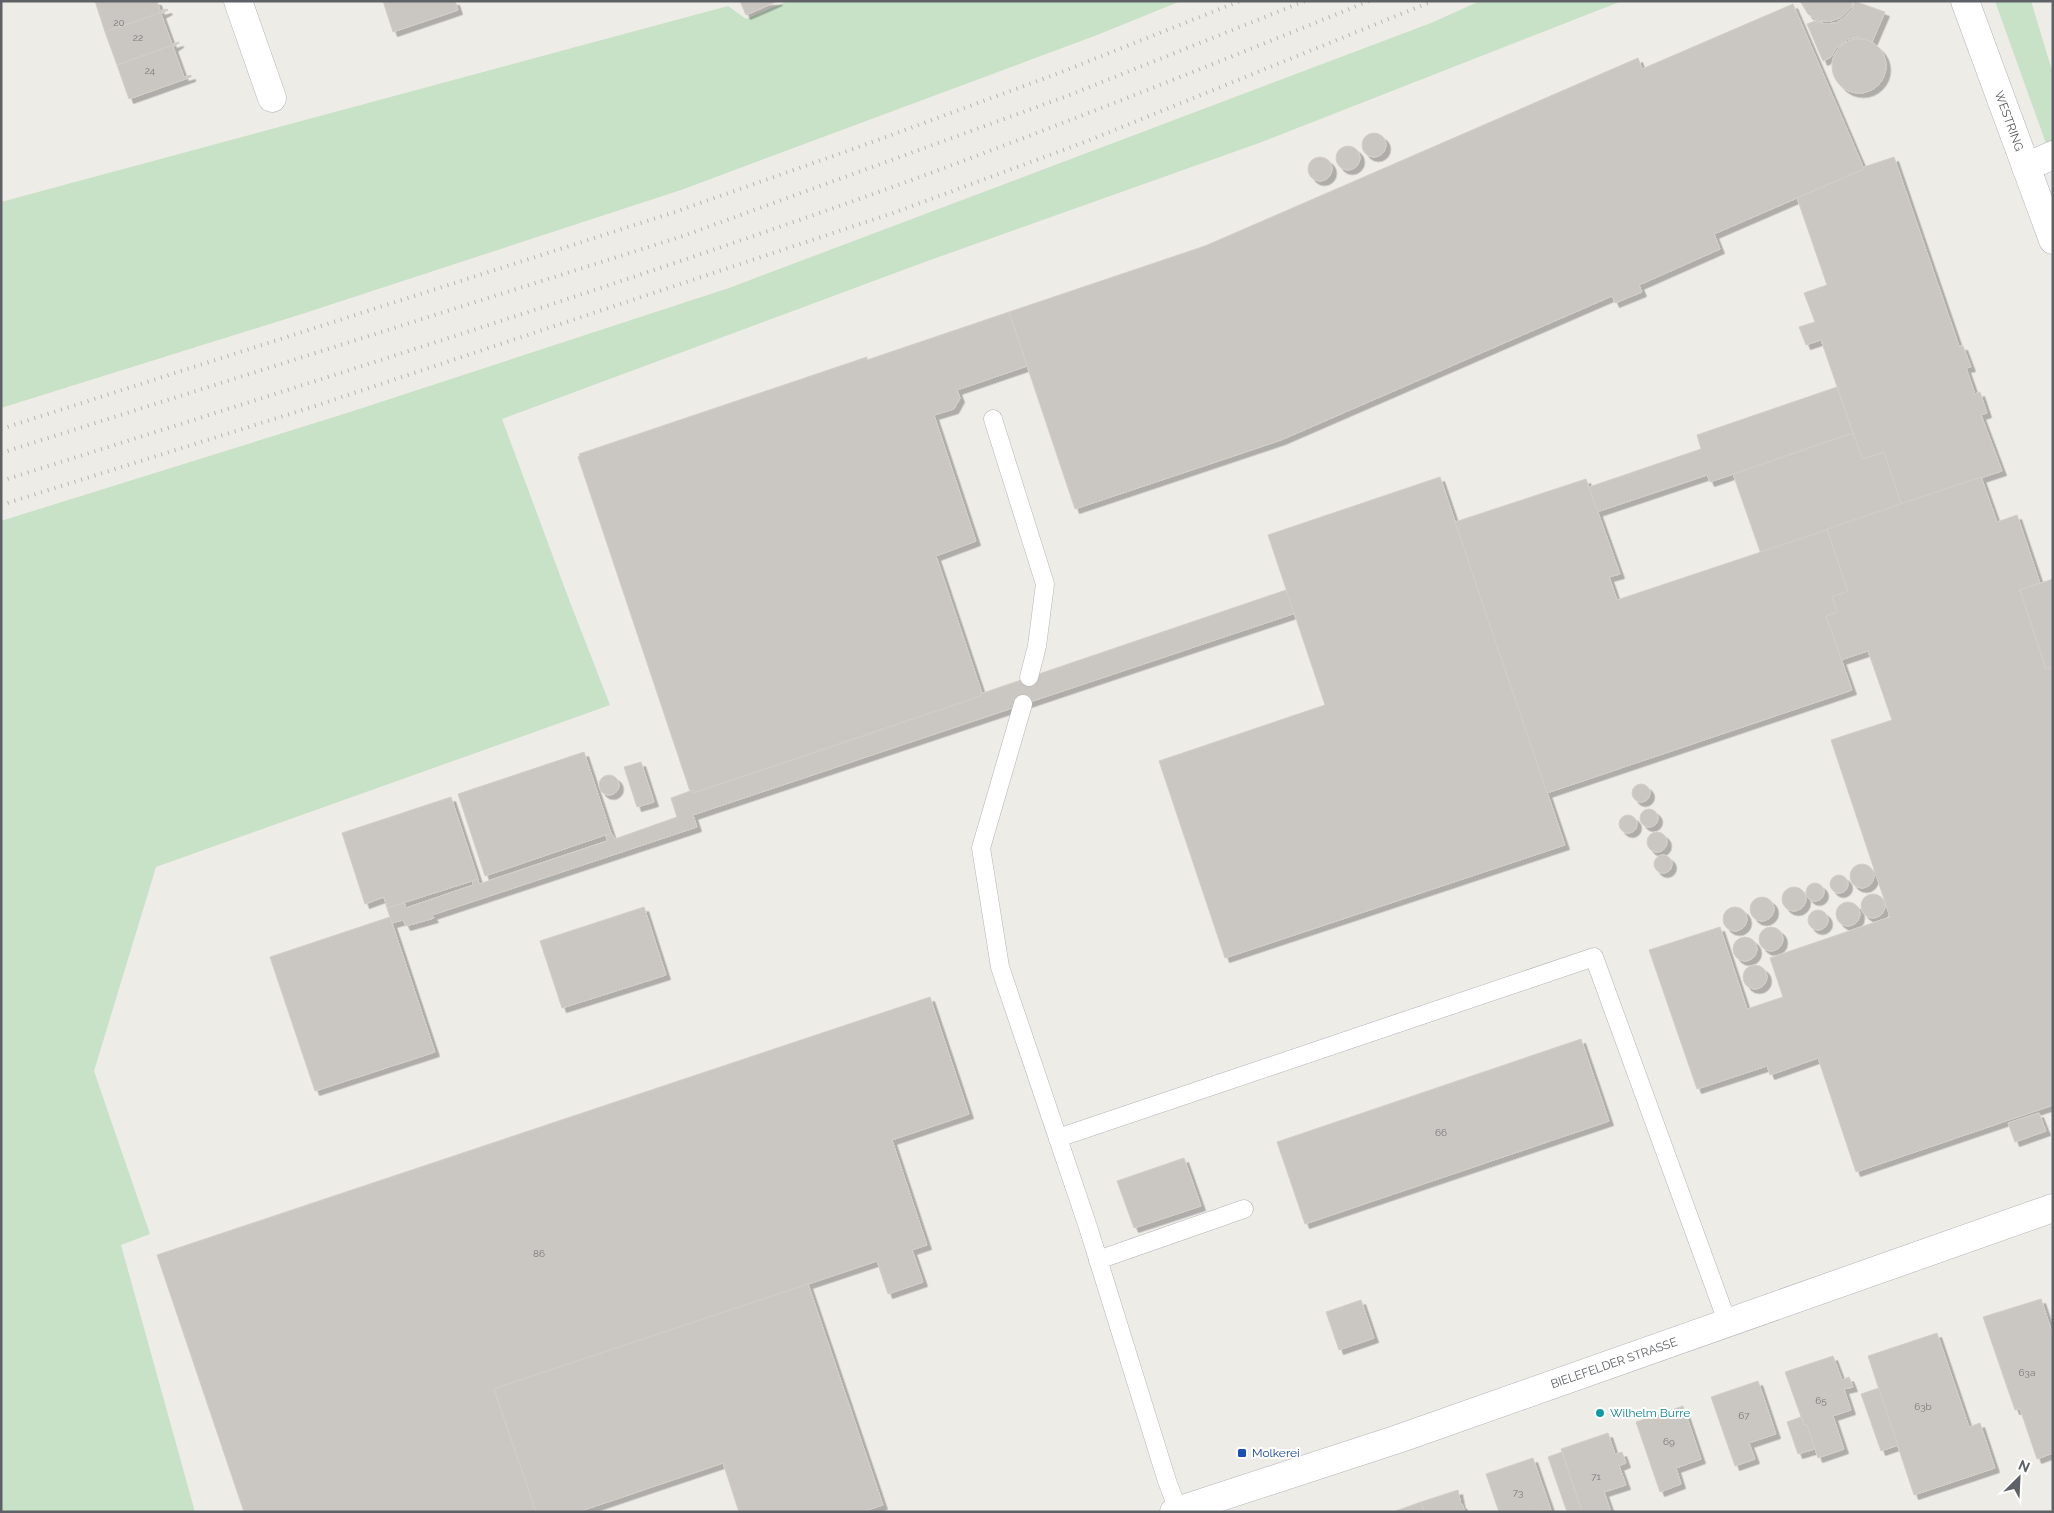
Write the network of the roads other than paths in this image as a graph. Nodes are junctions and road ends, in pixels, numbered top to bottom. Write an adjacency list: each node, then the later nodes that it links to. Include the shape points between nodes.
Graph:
1 (238, 1): 3 (street)
2 (1965, 1): 5 (street, WESTRING)
3 (272, 98)
4 (2053, 155): 5 (street)
5 (2026, 167): 6 (street, WESTRING)
6 (2053, 240)
7 (993, 419): 8 (lane, via 1045,584)
8 (1030, 677)
9 (1023, 704): 10 (lane, via 981,848 1000,967)
10 (1058, 1138): 13 (lane); 14 (lane, via 1594,956)
11 (2053, 1208): 14 (street, BIELEFELDER STRASSE)
12 (1244, 1209): 13 (lane)
13 (1098, 1260): 15 (lane)
14 (1728, 1324): 15 (street, BIELEFELDER STRASSE, via 1398,1439)
15 (1176, 1511)

